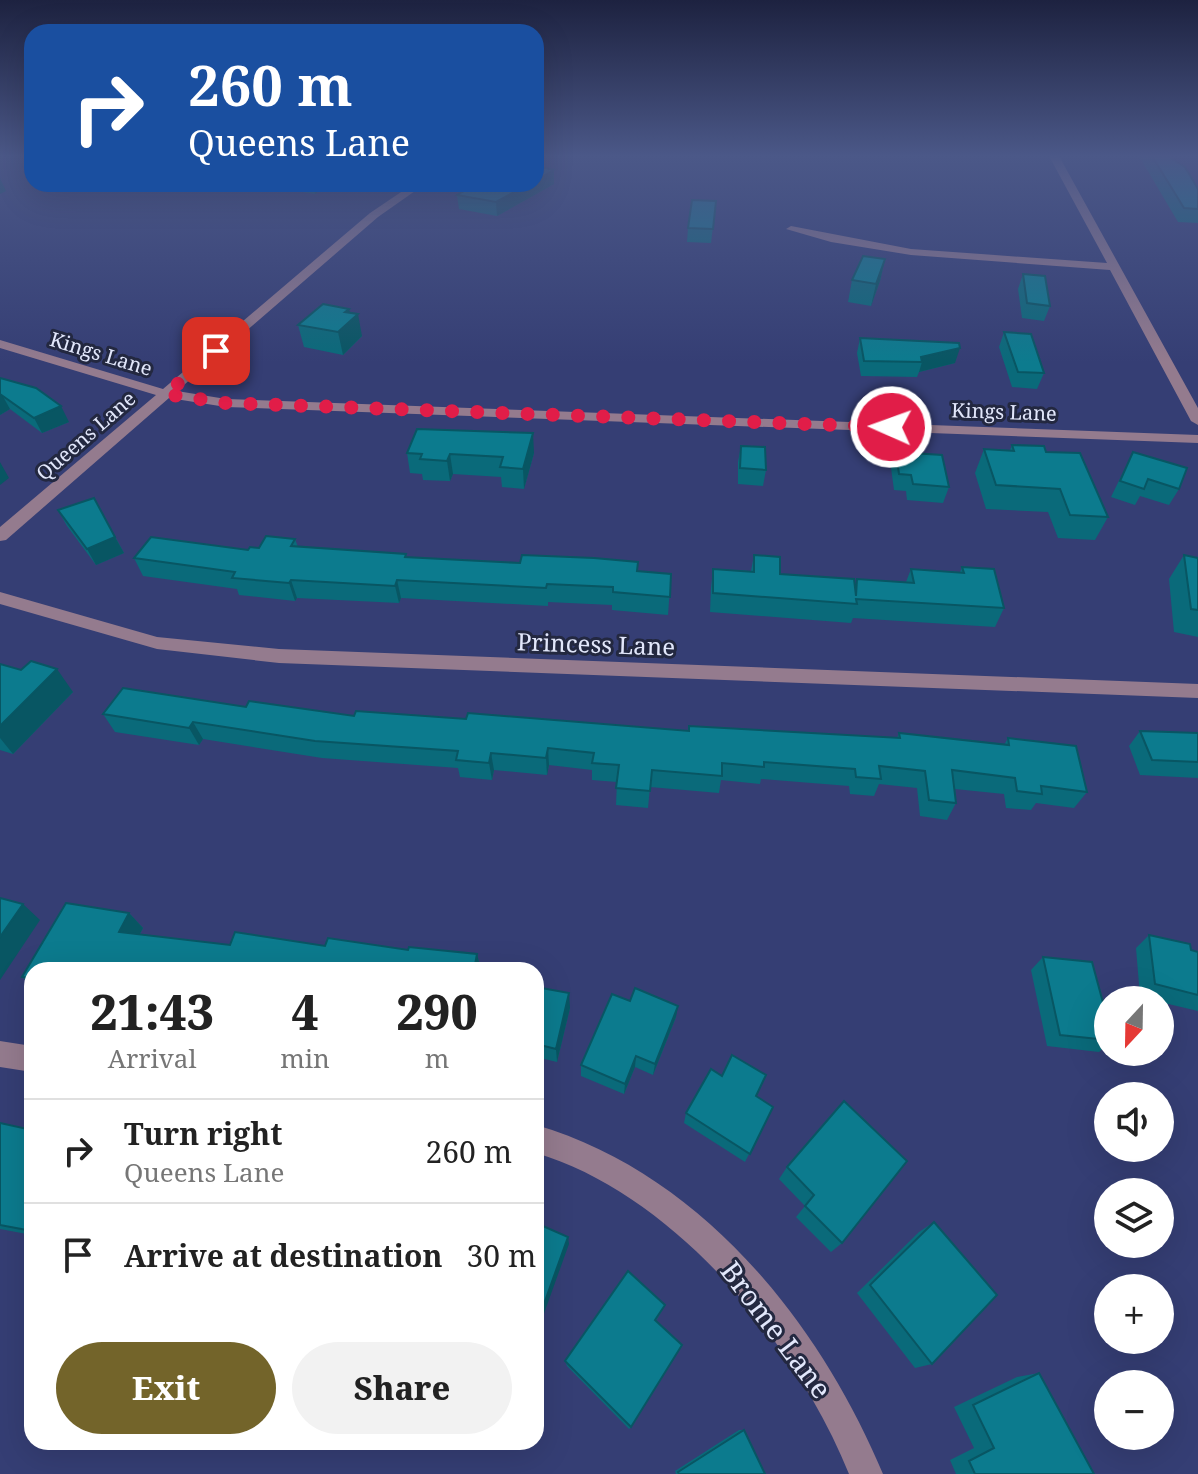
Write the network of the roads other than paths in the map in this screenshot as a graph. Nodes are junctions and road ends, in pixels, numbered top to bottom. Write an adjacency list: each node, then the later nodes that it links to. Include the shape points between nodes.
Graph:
1 (363, 225): 6 (street, Queens Lane)
2 (1091, 225): 4 (street)
3 (791, 229): 4 (street, via 923,254)
4 (1114, 267): 7 (street)
5 (0, 344): 6 (street, Kings Lane)
6 (166, 394): 8 (street, Kings Lane, via 226,403); 9 (street, Queens Lane)
7 (1198, 421)
8 (1198, 439)
9 (0, 536)
10 (0, 598): 11 (street, Princess Lane, via 157,643 279,656)
11 (1198, 691)
12 (0, 1054): 13 (street)
13 (24, 1058)
14 (544, 1141): 15 (street, Brome Lane, via 644,1187 709,1242 756,1295 816,1378)
15 (866, 1474)

